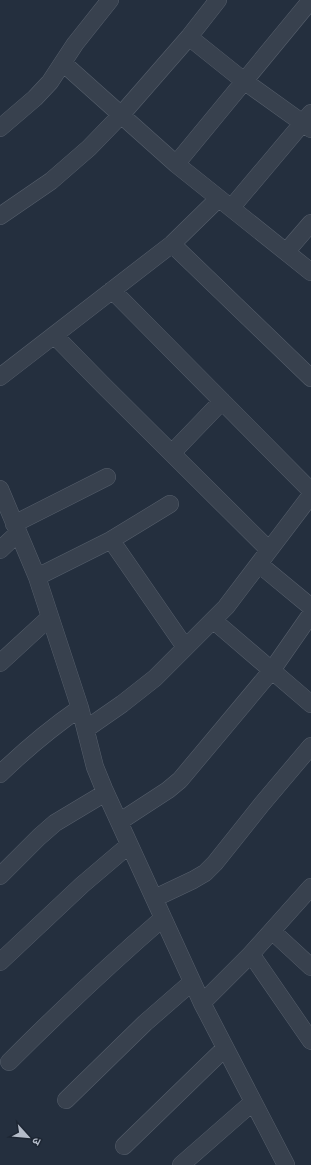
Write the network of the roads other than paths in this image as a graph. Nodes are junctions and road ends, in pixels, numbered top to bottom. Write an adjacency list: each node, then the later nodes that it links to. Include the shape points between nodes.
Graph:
1 (110, 0): 5 (street)
2 (218, 0): 4 (street)
3 (311, 0): 6 (street)
4 (189, 37): 6 (street); 7 (street)
5 (63, 63): 7 (street); 9 (street, via 35,98)
6 (244, 82): 8 (street); 10 (street)
7 (121, 115): 10 (street); 12 (street, via 89,148 51,181)
8 (308, 122): 11 (street)
9 (0, 128)
10 (176, 164): 11 (street)
11 (224, 204): 14 (street); 15 (street)
12 (0, 216)
13 (311, 222): 15 (street)
14 (172, 244): 17 (street); 20 (street)
15 (286, 252): 16 (street)
16 (311, 272)
17 (112, 290): 18 (street); 21 (street)
18 (54, 335): 19 (street); 22 (street)
19 (0, 377)
20 (311, 378)
21 (222, 401): 22 (street); 25 (street)
22 (172, 452): 31 (street)
23 (107, 477): 28 (street)
24 (0, 489): 28 (street)
25 (311, 491)
26 (311, 495): 31 (street)
27 (170, 504): 29 (street)
28 (16, 529): 30 (street); 33 (street)
29 (111, 540): 33 (street); 38 (street)
30 (0, 550)
31 (269, 550): 32 (street)
32 (259, 564): 34 (street); 37 (street)
33 (36, 577): 36 (street)
34 (311, 607)
35 (311, 614): 40 (street)
36 (50, 617): 39 (street); 42 (street)
37 (213, 620): 38 (street); 40 (street)
38 (185, 647): 43 (street, via 155,678)
39 (0, 663)
40 (272, 670): 41 (street); 47 (street, via 180,780)
41 (311, 704)
42 (80, 708): 43 (street); 45 (street, via 20,754)
43 (86, 729): 46 (street, via 95,767)
44 (311, 746): 51 (street, via 216,864 193,880)
45 (0, 774)
46 (105, 793): 47 (street); 49 (street, via 55,823)
47 (119, 822): 48 (street)
48 (129, 845): 51 (street); 55 (street, via 82,884)
49 (0, 876)
50 (309, 894): 53 (street)
51 (155, 898): 52 (street)
52 (163, 918): 57 (street); 61 (street, via 117,957)
53 (272, 931): 54 (street); 56 (street)
54 (251, 954): 58 (street); 59 (street)
55 (0, 962)
56 (311, 967)
57 (192, 982): 58 (street); 62 (street, via 145,1023)
58 (202, 1003): 60 (street)
59 (311, 1041)
60 (226, 1048): 63 (street); 64 (street)
61 (9, 1062)
62 (66, 1100)
63 (254, 1102): 65 (street); 66 (street)
64 (124, 1146)
65 (181, 1165)
66 (286, 1165)

